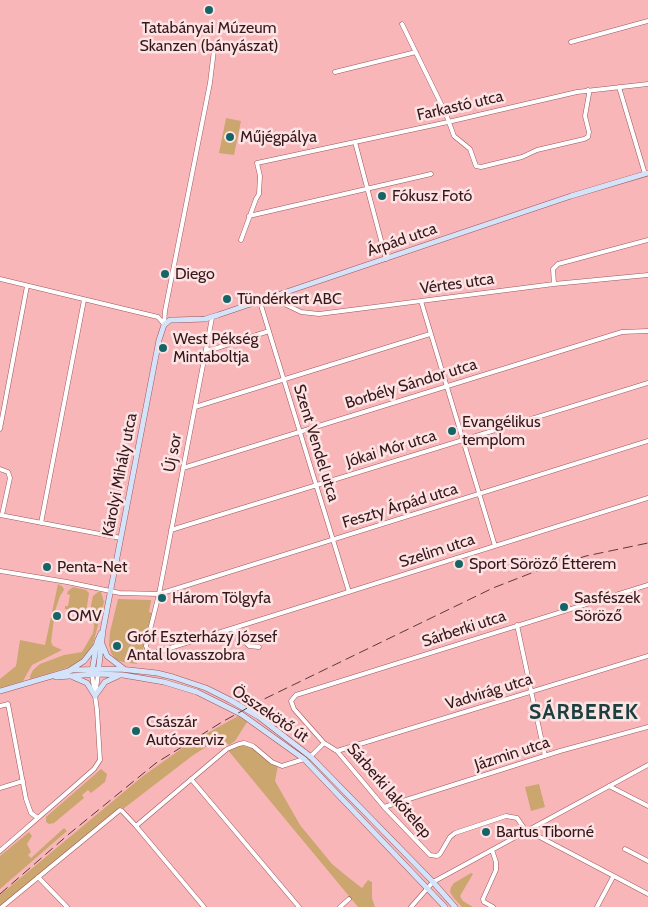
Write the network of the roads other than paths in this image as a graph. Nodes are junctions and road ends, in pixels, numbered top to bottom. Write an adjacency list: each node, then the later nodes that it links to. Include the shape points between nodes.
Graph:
1 (648, 20): 3 (street)
2 (402, 24): 5 (street)
3 (571, 42)
4 (214, 50): 28 (street)
5 (416, 52): 6 (street); 10 (street)
6 (335, 72)
7 (648, 84): 8 (street, Farkastó utca)
8 (619, 88): 9 (street, Farkastó utca); 12 (street)
9 (588, 90): 10 (street, Farkastó utca); 10 (street, via 585,116 588,137 481,167 474,163 470,149 456,139)
10 (448, 122): 11 (street, Farkastó utca)
11 (355, 142): 14 (street); 15 (street, Farkastó utca, via 257,162 259,194)
12 (647, 173): 18 (street, Árpád utca)
13 (431, 174): 14 (street)
14 (367, 188): 15 (street); 18 (street)
15 (249, 216): 16 (street)
16 (241, 240)
17 (648, 240): 21 (street, via 558,264 553,269)
18 (386, 258): 23 (street, Árpád utca)
19 (648, 275): 21 (street, Vértes utca)
20 (0, 280): 22 (street)
21 (554, 284): 25 (street, Vértes utca)
22 (27, 286): 24 (street); 37 (street)
23 (272, 298): 25 (street, Vértes utca, via 310,314); 26 (street, Árpád utca)
24 (84, 300): 28 (street, via 158,317); 47 (street)
25 (420, 301): 31 (street)
26 (260, 302): 27 (street, Árpád utca); 29 (street, Szent Vendel utca)
27 (212, 318): 28 (street, Árpád utca, via 170,320); 32 (street, Új sor)
28 (164, 325): 49 (street, Károlyi Mihály utca)
29 (269, 331): 32 (street); 33 (street, Szent Vendel utca)
30 (648, 331): 35 (street, Borbély Sándor utca, via 622,332)
31 (430, 334): 33 (street); 35 (street)
32 (206, 350): 36 (street, Új sor)
33 (284, 380): 36 (street); 38 (street, Szent Vendel utca)
34 (648, 383): 39 (street, Jókai Mór utca)
35 (446, 387): 38 (street, Borbély Sándor utca); 39 (street)
36 (195, 407): 41 (street, Új sor)
37 (0, 428)
38 (300, 432): 41 (street, Borbély Sándor utca); 43 (street, Szent Vendel utca)
39 (463, 440): 43 (street, Jókai Mór utca); 44 (street)
40 (648, 441): 44 (street, Feszty Árpád utca)
41 (183, 468): 48 (street, Új sor)
42 (0, 469): 46 (street, via 8,472 10,478)
43 (316, 486): 48 (street, Jókai Mór utca); 50 (street, Szent Vendel utca)
44 (479, 494): 50 (street, Feszty Árpád utca); 51 (street)
45 (648, 498): 51 (street, Szelim utca)
46 (1, 515): 47 (street)
47 (40, 523): 49 (street)
48 (171, 530): 56 (street, Új sor)
49 (121, 538): 54 (street, Károlyi Mihály utca)
50 (333, 540): 55 (street, Szent Vendel utca); 56 (street, Feszty Árpád utca)
51 (495, 546): 55 (street, Szelim utca)
52 (0, 571): 54 (street, Feszty Árpád utca)
53 (648, 585): 57 (street, Sárberki utca)
54 (111, 591): 56 (street, Feszty Árpád utca); 59 (street, Károlyi Mihály utca)
55 (349, 592): 58 (street, Szelim utca)
56 (159, 594): 61 (street, Új sor, via 146,646)
57 (517, 625): 67 (street); 69 (street, Sárberki utca, via 296,695)
58 (234, 628): 60 (street, via 249,646); 61 (street, Szelim utca)
59 (100, 643): 63 (street, Károlyi Mihály utca); 64 (street, via 107,656); 65 (street)
60 (259, 647)
61 (149, 653)
62 (648, 656): 67 (street, Vadvirág utca)
63 (95, 671): 64 (street, Összekötő út); 65 (street, Összekötő út); 68 (street)
64 (124, 672): 68 (street, via 105,682); 75 (street, Összekötő út, via 157,673 206,688 267,723); 76 (street, Összekötő út, via 181,686 215,700 254,722)
65 (69, 674): 66 (street); 68 (street, via 87,684)
66 (0, 691)
67 (532, 692): 73 (street, Vadvirág utca); 74 (street)
68 (96, 696): 84 (street, via 100,760)
69 (291, 701): 72 (street, Sárberki lakótelep, via 294,709)
70 (0, 706): 79 (street, via 8,704)
71 (648, 727): 74 (street, Jázmin utca)
72 (324, 743): 73 (street, Sárberki lakótelep); 75 (street)
73 (337, 751): 83 (street, Sárberki lakótelep)
74 (545, 756): 83 (street, Jázmin utca)
75 (311, 757): 76 (street, Összekötő út); 94 (street, Összekötő út)
76 (304, 759): 78 (street, via 282,766 244,743 227,749); 95 (street, Összekötő út)
77 (648, 765): 80 (street)
78 (191, 779): 85 (street); 101 (street)
79 (23, 781): 81 (street); 84 (street, via 32,814)
80 (609, 786): 82 (street); 86 (street)
81 (0, 788)
82 (648, 806)
83 (384, 807): 87 (street, Sárberki lakótelep, via 433,856 440,854 456,833 506,816 517,818)
84 (38, 818): 90 (street)
85 (136, 826): 92 (street, via 120,810); 100 (street)
86 (532, 828): 87 (street); 93 (street, via 536,835)
87 (526, 831): 89 (street)
88 (625, 849): 91 (street)
89 (492, 850): 94 (street); 106 (street, via 496,870 482,899)
90 (0, 851)
91 (648, 861)
92 (38, 877): 98 (street); 99 (street)
93 (613, 877): 96 (street); 107 (street)
94 (433, 882): 95 (street); 105 (street, Összekötő út)
95 (427, 888): 103 (street); 104 (street, Összekötő út)
96 (648, 894)
97 (349, 899): 102 (street)
98 (2, 907)
99 (67, 907)
100 (204, 907)
101 (300, 907)
102 (340, 907)
103 (412, 907)
104 (445, 907)
105 (455, 907)
106 (493, 907)
107 (597, 907)

